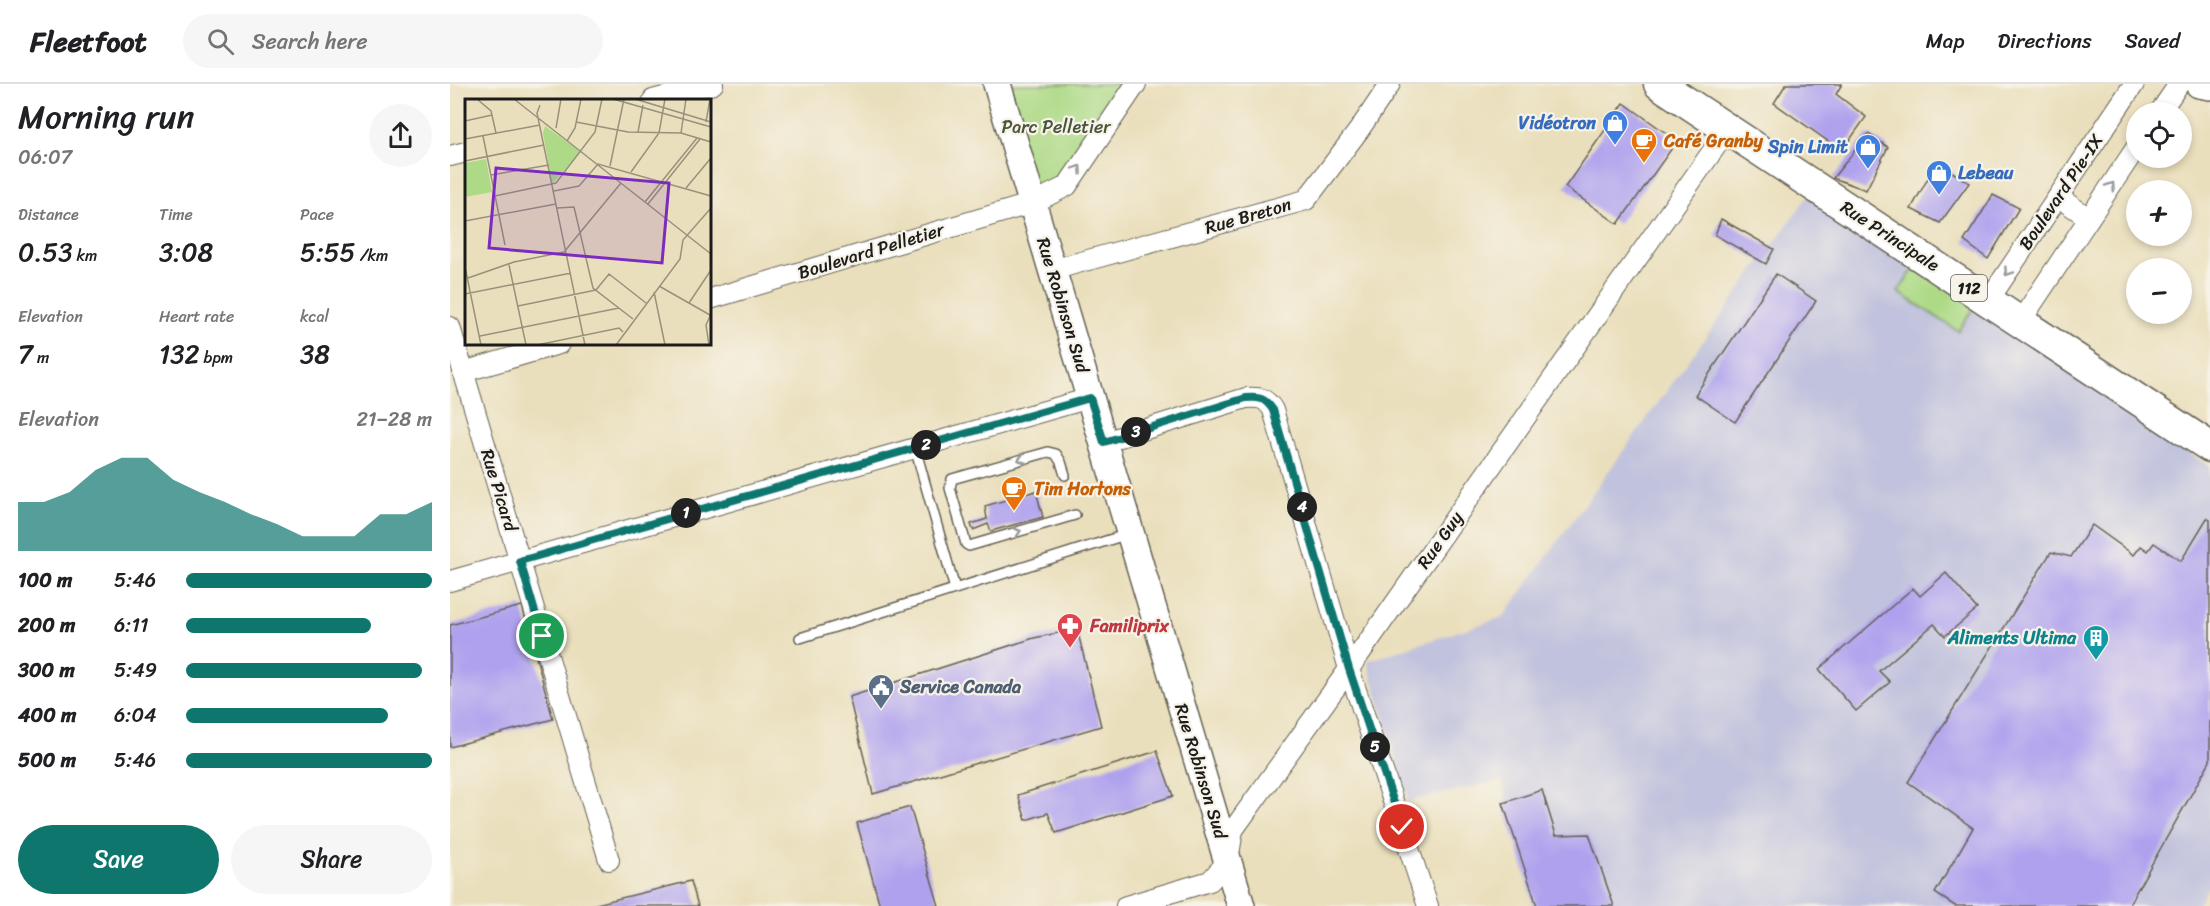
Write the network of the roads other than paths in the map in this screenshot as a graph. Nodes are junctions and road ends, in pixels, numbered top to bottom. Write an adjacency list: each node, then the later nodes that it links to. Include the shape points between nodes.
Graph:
1 (713, 84): 10 (street)
2 (997, 84): 17 (street, Rue Robinson Sud)
3 (1136, 84): 17 (street, Boulevard Pelletier, one-way to 3, via 1067,186)
4 (1390, 84): 19 (street, Rue Breton, via 1306,200)
5 (1659, 84): 12 (main road, Rue Principale / 112)
6 (2134, 84): 16 (street, Boulevard Pie-IX)
7 (2179, 84): 11 (street)
8 (2199, 84): 9 (street)
9 (2210, 86)
10 (657, 99)
11 (2167, 102)
12 (1728, 129): 21 (main road, Rue Principale / 112); 37 (street, Rue Guy)
13 (465, 152): 14 (street)
14 (450, 156)
15 (2126, 163): 18 (street, Boulevard Pie-IX, one-way to 15)
16 (2058, 197): 18 (street); 21 (street, Boulevard Pie-IX, one-way to 21)
17 (1033, 203): 19 (street, Rue Robinson Sud); 20 (street, Boulevard Pelletier)
18 (2089, 218): 22 (street, Boulevard Pie-IX)
19 (1052, 270): 26 (street, Rue Robinson Sud)
20 (711, 299)
21 (1988, 301): 22 (main road, Rue Principale / 112)
22 (2020, 322): 28 (main road, Rue Principale / 112)
23 (450, 327): 25 (street, Rue Picard)
24 (556, 345): 25 (street)
25 (463, 372): 33 (street, Rue Picard)
26 (1090, 398): 27 (street, Rue Robinson Sud); 29 (street)
27 (1104, 442): 32 (street, Rue Robinson Sud); 37 (street, via 1246,398 1267,400)
28 (2210, 447)
29 (915, 448): 33 (street); 35 (lane)
30 (1065, 475): 31 (lane, one-way to 31, via 1056,454 1048,452 952,479 950,488 969,546)
31 (1075, 515)
32 (1130, 533): 35 (lane); 39 (street, Rue Robinson Sud)
33 (520, 561): 34 (street); 38 (street, Rue Picard)
34 (450, 581)
35 (955, 589): 36 (lane)
36 (800, 638)
37 (1349, 669): 39 (street, Rue Guy, via 1233,830); 42 (street)
38 (609, 860)
39 (1228, 861): 40 (street, via 1210,881); 41 (street, Rue Robinson Sud)
40 (1126, 906)
41 (1241, 906)
42 (1428, 906)

